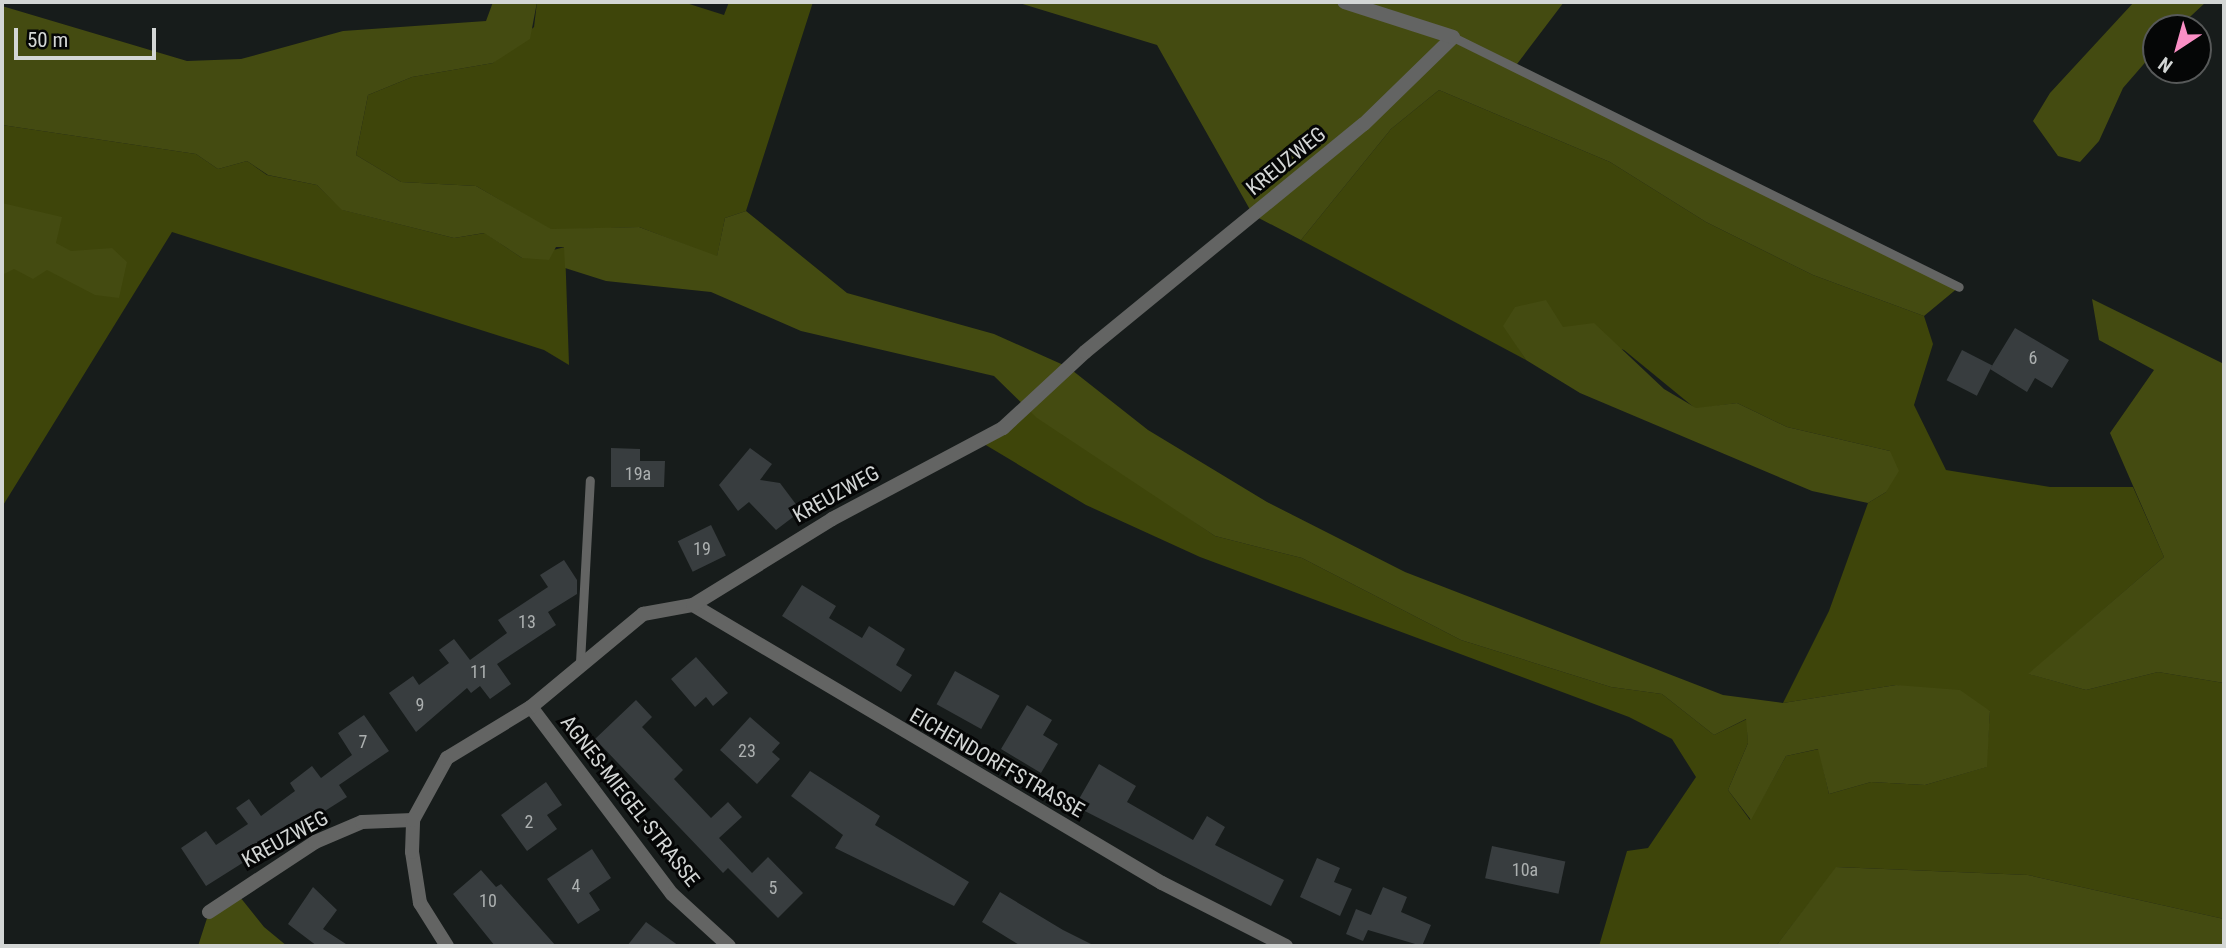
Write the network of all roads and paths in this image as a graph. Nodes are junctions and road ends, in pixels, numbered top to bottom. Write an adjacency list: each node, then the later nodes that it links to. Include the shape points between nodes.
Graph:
1 (1344, 2): 2 (street)
2 (1453, 37): 3 (lane); 5 (street, KREUZWEG, via 1364,124 1085,352 1003,428 832,519)
3 (1959, 287)
4 (590, 480): 6 (lane)
5 (693, 605): 6 (street, KREUZWEG, via 643,614); 12 (street, EICHENDORFFSTRASSE, via 1161,883)
6 (580, 662): 7 (street, KREUZWEG)
7 (531, 707): 8 (street, KREUZWEG, via 447,758); 11 (street, AGNES-MIEGEL-STRASSE, via 672,894)
8 (413, 820): 9 (street, KREUZWEG, via 362,822 315,842); 10 (street, via 419,903)
9 (209, 912)
10 (447, 946)
11 (729, 946)
12 (1286, 946)

